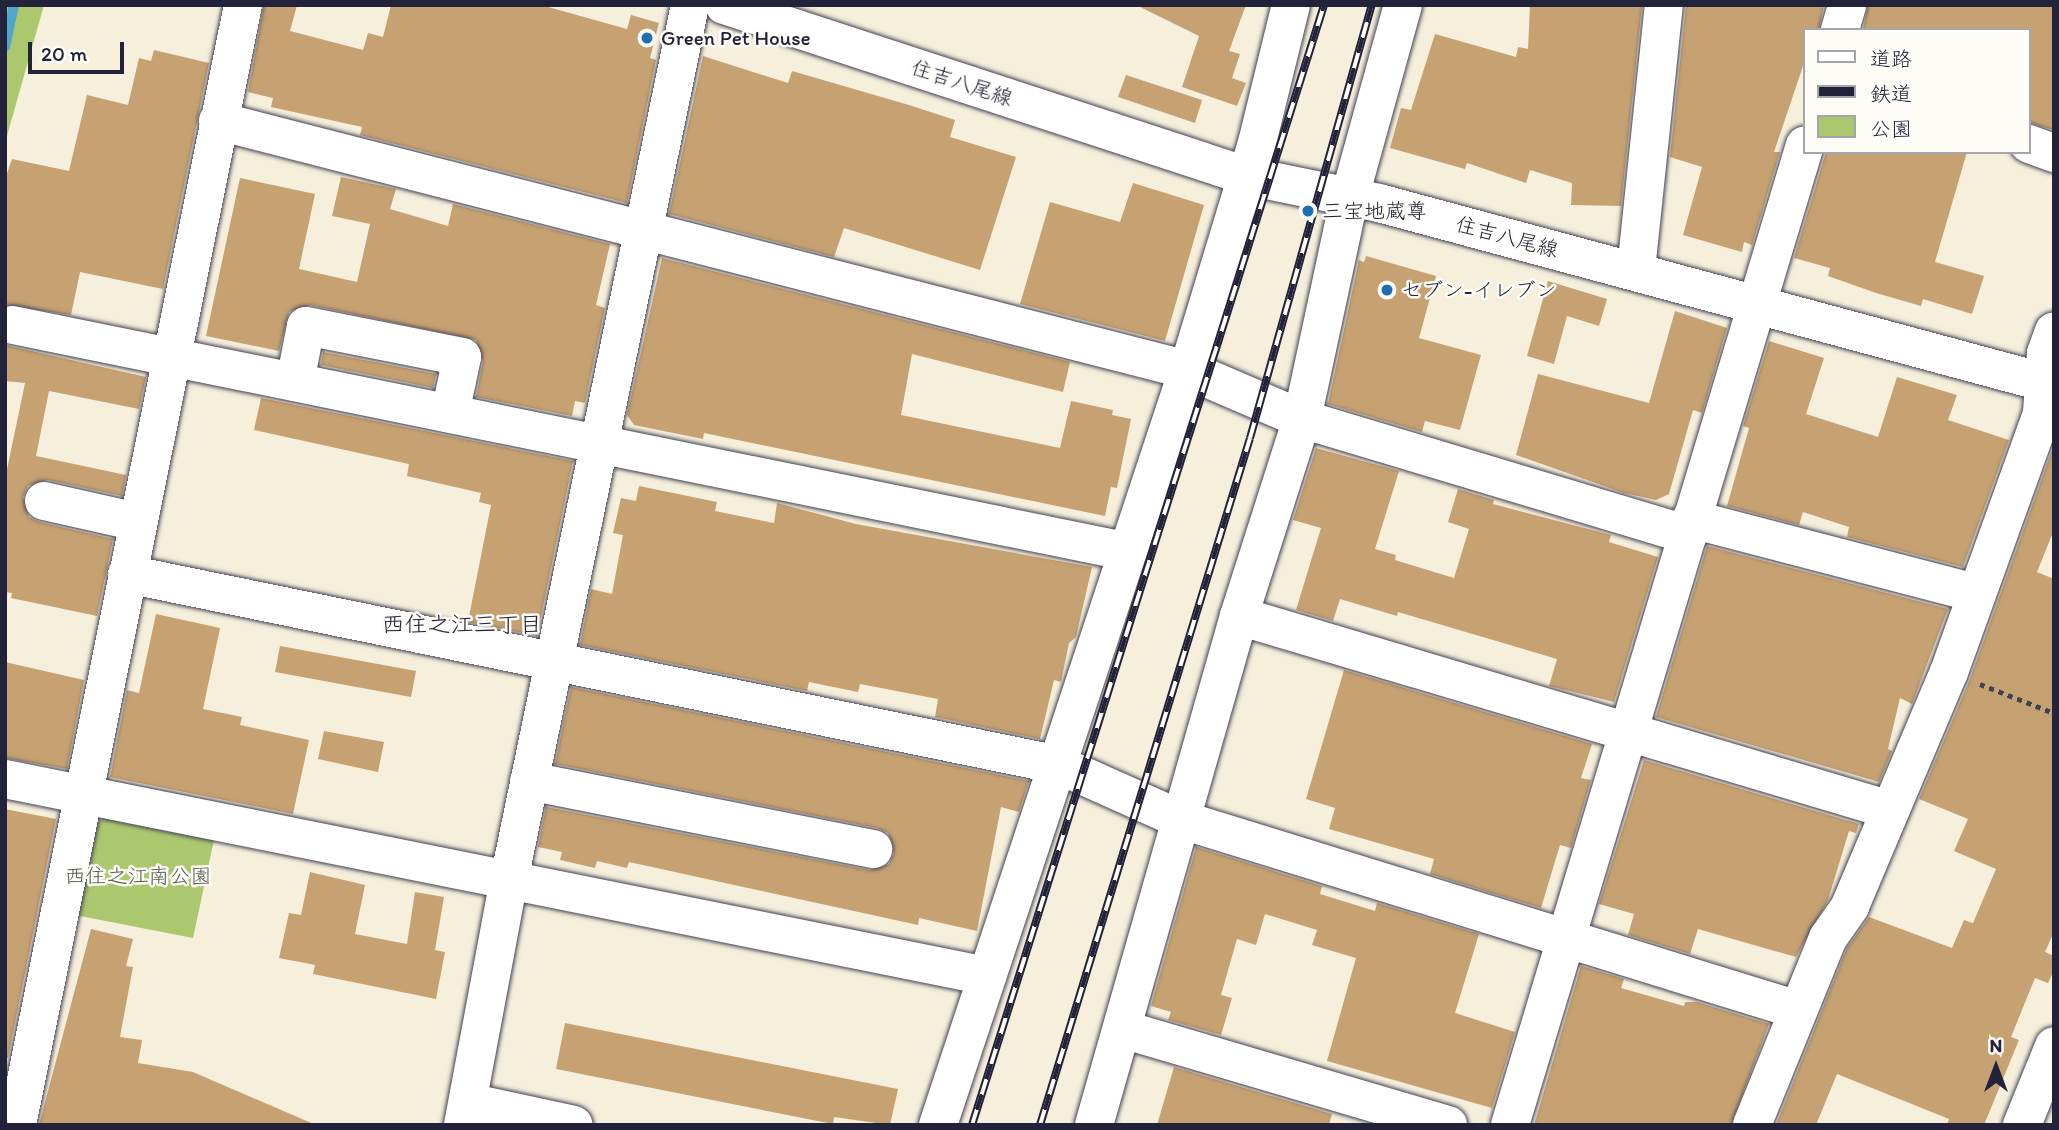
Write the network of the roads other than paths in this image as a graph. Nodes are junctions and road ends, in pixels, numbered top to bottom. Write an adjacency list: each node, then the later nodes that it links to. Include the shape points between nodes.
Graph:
1 (243, 5): 9 (street)
2 (690, 5): 15 (street)
3 (723, 5): 13 (street, 住吉八尾線)
4 (1291, 5): 13 (street)
5 (1403, 5): 14 (street)
6 (1664, 5): 16 (street)
7 (1847, 5): 8 (street)
8 (1841, 28)
9 (218, 121): 15 (street); 20 (street)
10 (2031, 146): 12 (street)
11 (1804, 148): 17 (street)
12 (2054, 153)
13 (1247, 176): 14 (street, 住吉八尾線); 21 (street)
14 (1350, 196): 16 (street, 住吉八尾線); 25 (street)
15 (641, 227): 21 (street); 26 (street)
16 (1636, 270): 17 (street, 住吉八尾線)
17 (1755, 303): 23 (street, 住吉八尾線); 29 (street)
18 (13, 325): 20 (street)
19 (2054, 331): 23 (street)
20 (170, 358): 22 (street); 28 (street)
21 (1188, 370): 25 (street); 30 (street)
22 (295, 382): 24 (street); 24 (street, via 306,326 449,355 462,358)
23 (2049, 383): 32 (street)
24 (450, 414): 26 (street)
25 (1302, 419): 29 (street); 33 (street)
26 (601, 445): 30 (street); 34 (street)
27 (44, 501): 28 (street)
28 (138, 522): 31 (street)
29 (1690, 527): 32 (street); 35 (street)
30 (1125, 551): 36 (street)
31 (127, 574): 34 (street); 39 (street)
32 (1975, 593): 40 (street, via 1950,672)
33 (1239, 616): 35 (street); 41 (street)
34 (554, 662): 36 (street); 38 (street)
35 (1629, 732): 40 (street); 44 (street)
36 (1059, 765): 41 (street); 45 (street)
37 (5, 779): 39 (street)
38 (529, 781): 42 (street); 43 (street)
39 (83, 794): 43 (street); 50 (street)
40 (1890, 810): 46 (street, via 1850,906 1828,938)
41 (1182, 820): 44 (street); 47 (street)
42 (873, 849)
43 (509, 880): 45 (street); 49 (street)
44 (1566, 936): 46 (street); 55 (street)
45 (988, 976): 52 (street)
46 (1798, 1010): 56 (street)
47 (1122, 1029): 53 (street); 54 (street)
48 (2054, 1046): 57 (street)
49 (466, 1114): 51 (street)
50 (17, 1125)
51 (575, 1125)
52 (938, 1125)
53 (1094, 1125)
54 (1448, 1125)
55 (1510, 1125)
56 (1752, 1125)
57 (2022, 1125)

